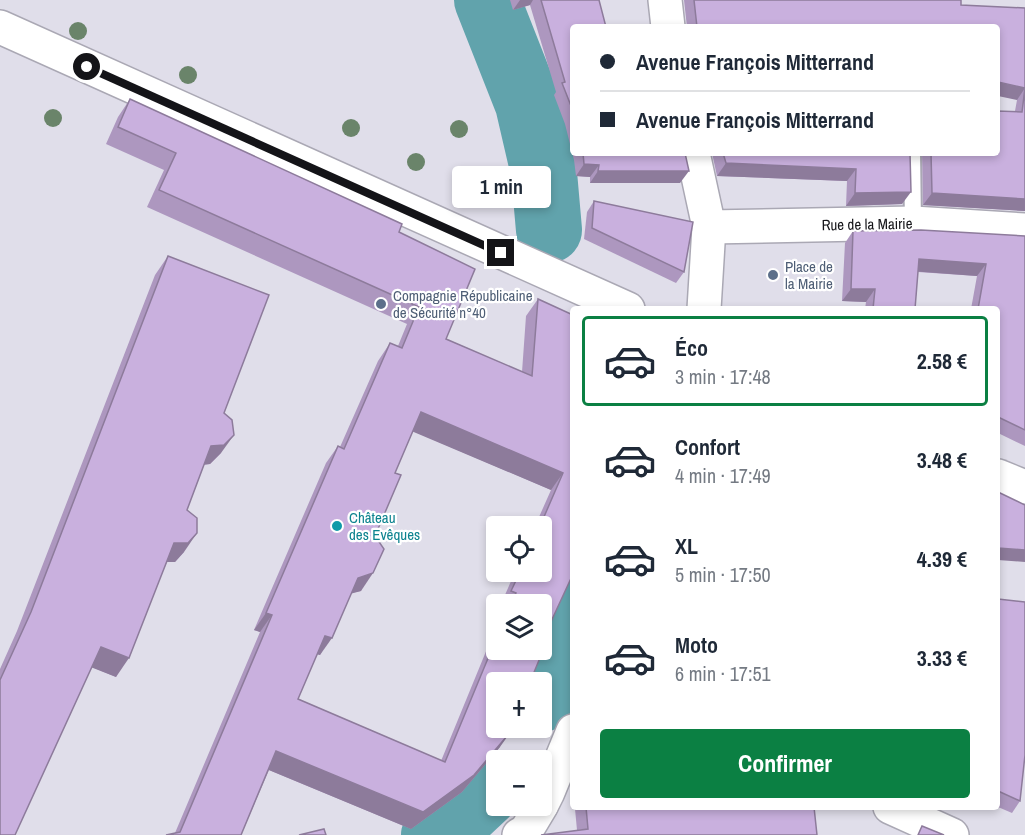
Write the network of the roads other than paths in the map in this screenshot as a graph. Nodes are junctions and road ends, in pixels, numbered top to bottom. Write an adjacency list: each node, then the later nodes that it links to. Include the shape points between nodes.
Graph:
1 (665, 0): 2 (street)
2 (668, 24)
3 (0, 27): 9 (street)
4 (694, 156): 7 (street)
5 (912, 156): 6 (lane)
6 (913, 223): 7 (street, Rue de la Mairie); 8 (street, Rue de la Mairie)
7 (709, 227): 10 (street)
8 (1025, 230)
9 (621, 306)
10 (704, 306)
11 (1000, 477): 12 (street)
12 (1025, 487)
13 (570, 737): 14 (street)
14 (552, 782)
15 (897, 810): 18 (street)
16 (535, 816): 17 (street)
17 (519, 835)
18 (952, 835)

